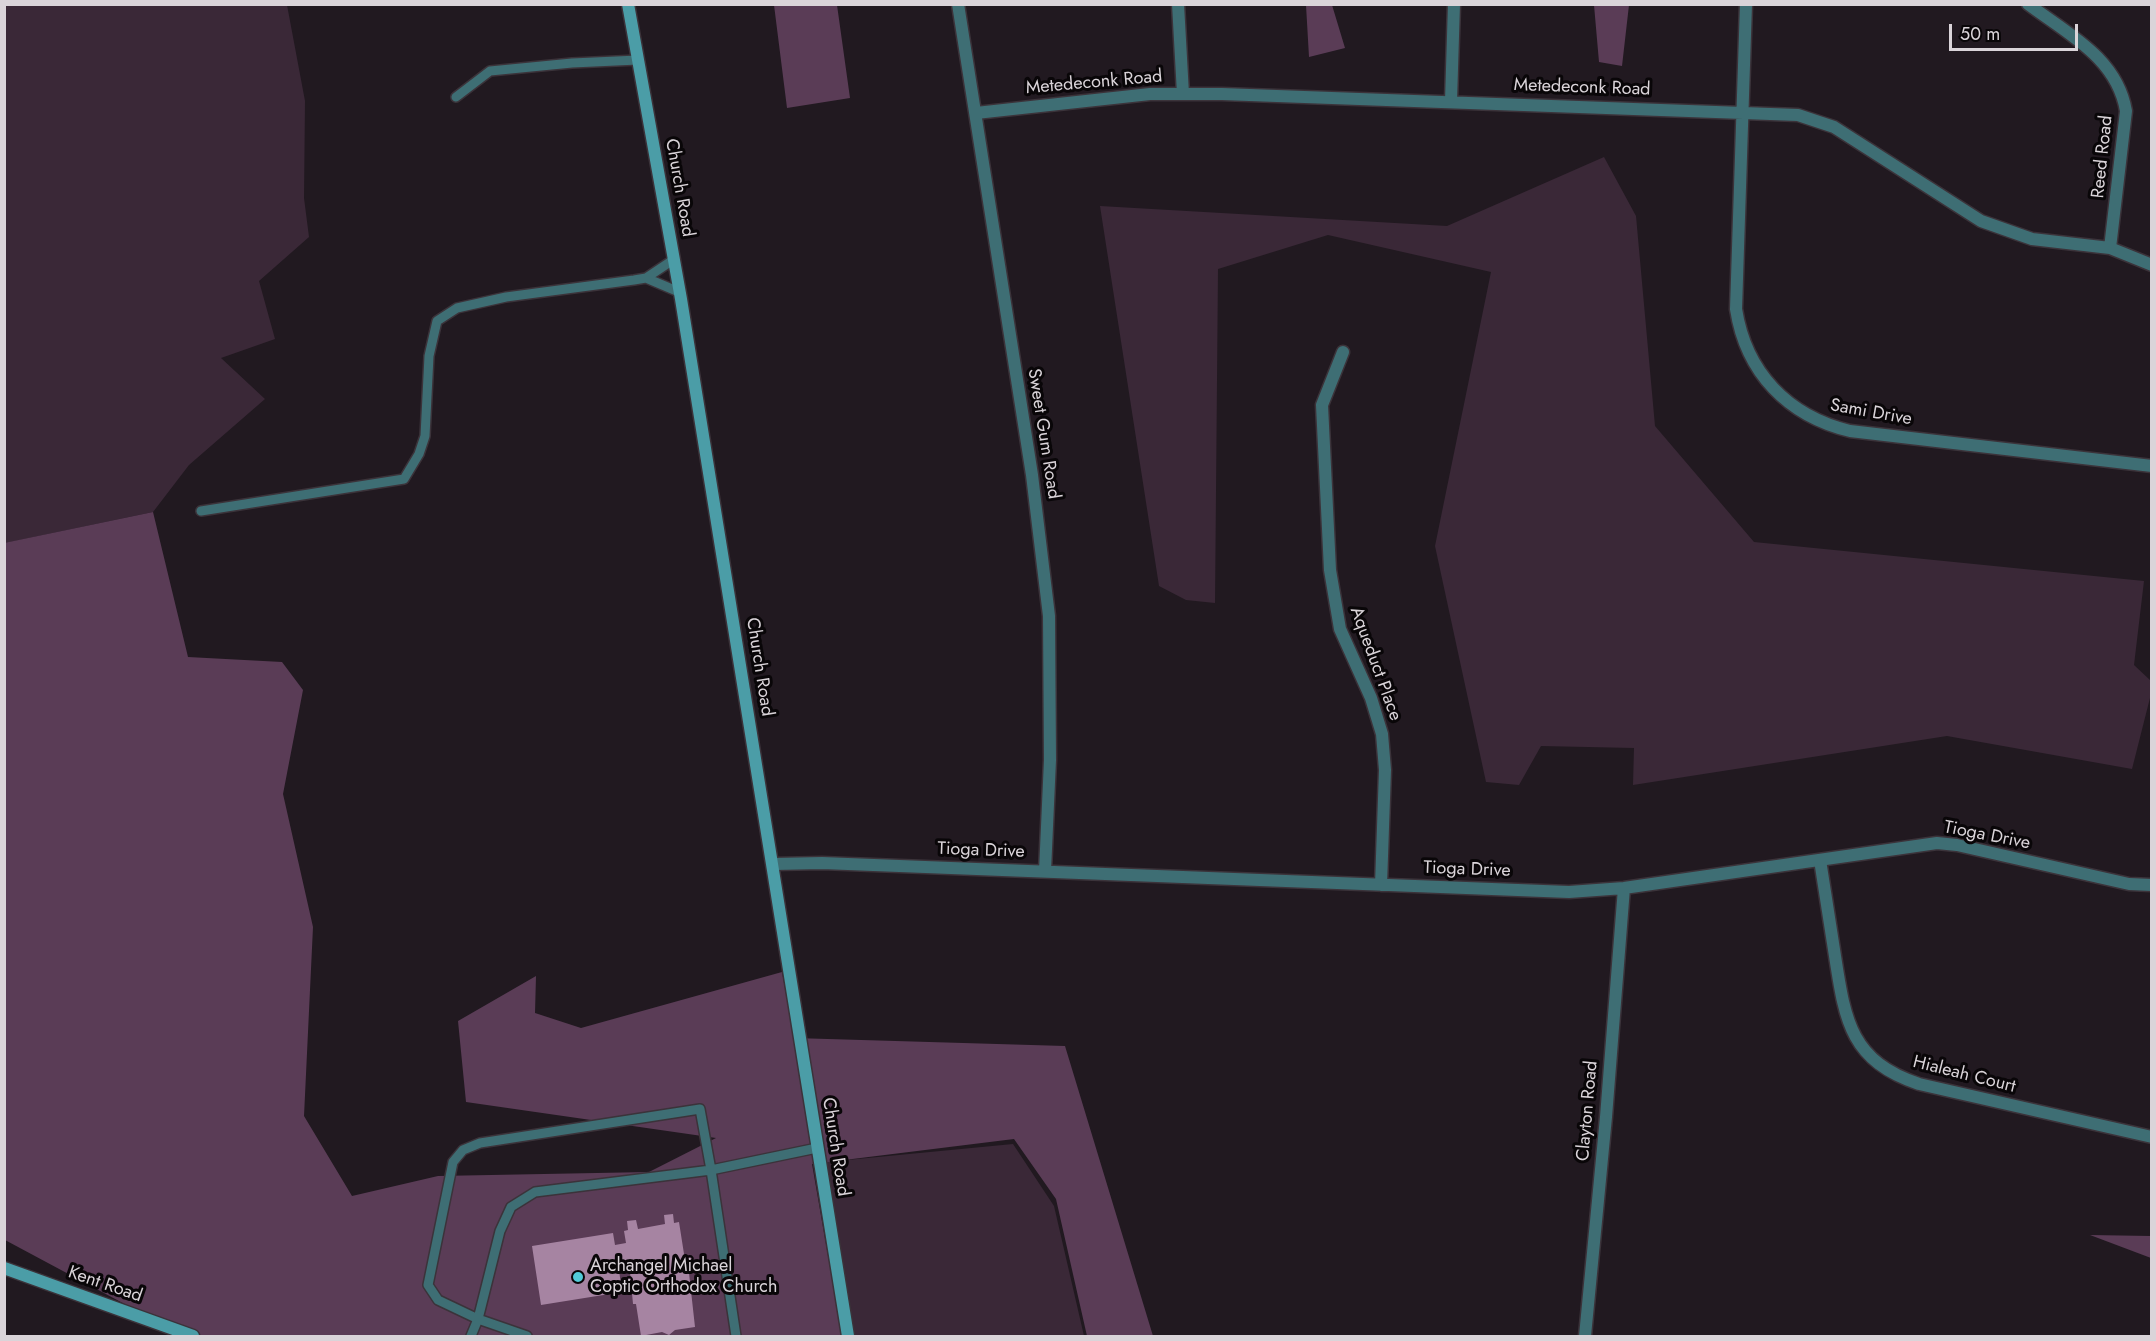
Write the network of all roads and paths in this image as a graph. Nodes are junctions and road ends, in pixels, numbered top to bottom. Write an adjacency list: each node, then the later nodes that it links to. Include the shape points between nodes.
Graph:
1 (628, 4): 7 (street, Church Road)
2 (958, 4): 11 (street, Sweet Gum Road)
3 (1178, 4): 8 (street)
4 (1454, 4): 10 (street)
5 (1746, 4): 12 (street)
6 (2028, 4): 13 (street, Reed Road, via 2102,60 2124,95 2126,111)
7 (638, 60): 9 (lane, via 490,71); 14 (street, Church Road)
8 (1183, 94): 10 (street, Metedeconk Road); 11 (street, Metedeconk Road, via 1149,94)
9 (456, 97)
10 (1451, 101): 12 (street, Metedeconk Road)
11 (976, 113): 23 (street, Sweet Gum Road, via 1050,616 1051,749)
12 (1742, 113): 13 (street, Metedeconk Road, via 1798,115 1834,127 1965,212 2003,230 2059,244); 19 (street, Sami Drive, via 1737,320 1753,363 1786,403 1816,421 1850,431)
13 (2110, 248): 15 (street, Metedeconk Road)
14 (673, 260): 16 (lane); 17 (street, Church Road)
15 (2151, 265)
16 (646, 278): 17 (lane); 20 (lane, via 506,297 458,308 442,316 437,321 429,356 425,435 404,479)
17 (679, 292): 22 (street, Church Road)
18 (1343, 352): 24 (street, Aqueduct Place, via 1322,405 1330,570 1340,629 1371,698 1382,734 1385,770)
19 (2151, 466)
20 (201, 511)
21 (1820, 860): 25 (street, Tioga Drive, via 1937,843 2129,884); 26 (street, Tioga Drive); 27 (street, Hialeah Court, via 1844,1013 1857,1042 1873,1060 1898,1077 1919,1084)
22 (774, 864): 23 (street, Tioga Drive); 28 (street, Church Road)
23 (1045, 871): 24 (street, Tioga Drive)
24 (1381, 885): 26 (street, Tioga Drive, via 1569,892)
25 (2151, 885)
26 (1624, 888): 37 (street, Clayton Road)
27 (2151, 1137)
28 (817, 1148): 29 (lane); 36 (street, Church Road)
29 (711, 1170): 31 (lane, via 535,1192 527,1197 512,1207 500,1231); 31 (lane, via 700,1109 480,1143 463,1150 449,1172 428,1285 438,1300); 35 (lane)
30 (4, 1268): 32 (street, Kent Road)
31 (478, 1319): 33 (lane); 34 (lane)
32 (187, 1335)
33 (471, 1336)
34 (527, 1336)
35 (736, 1336)
36 (848, 1336)
37 (1585, 1336)

